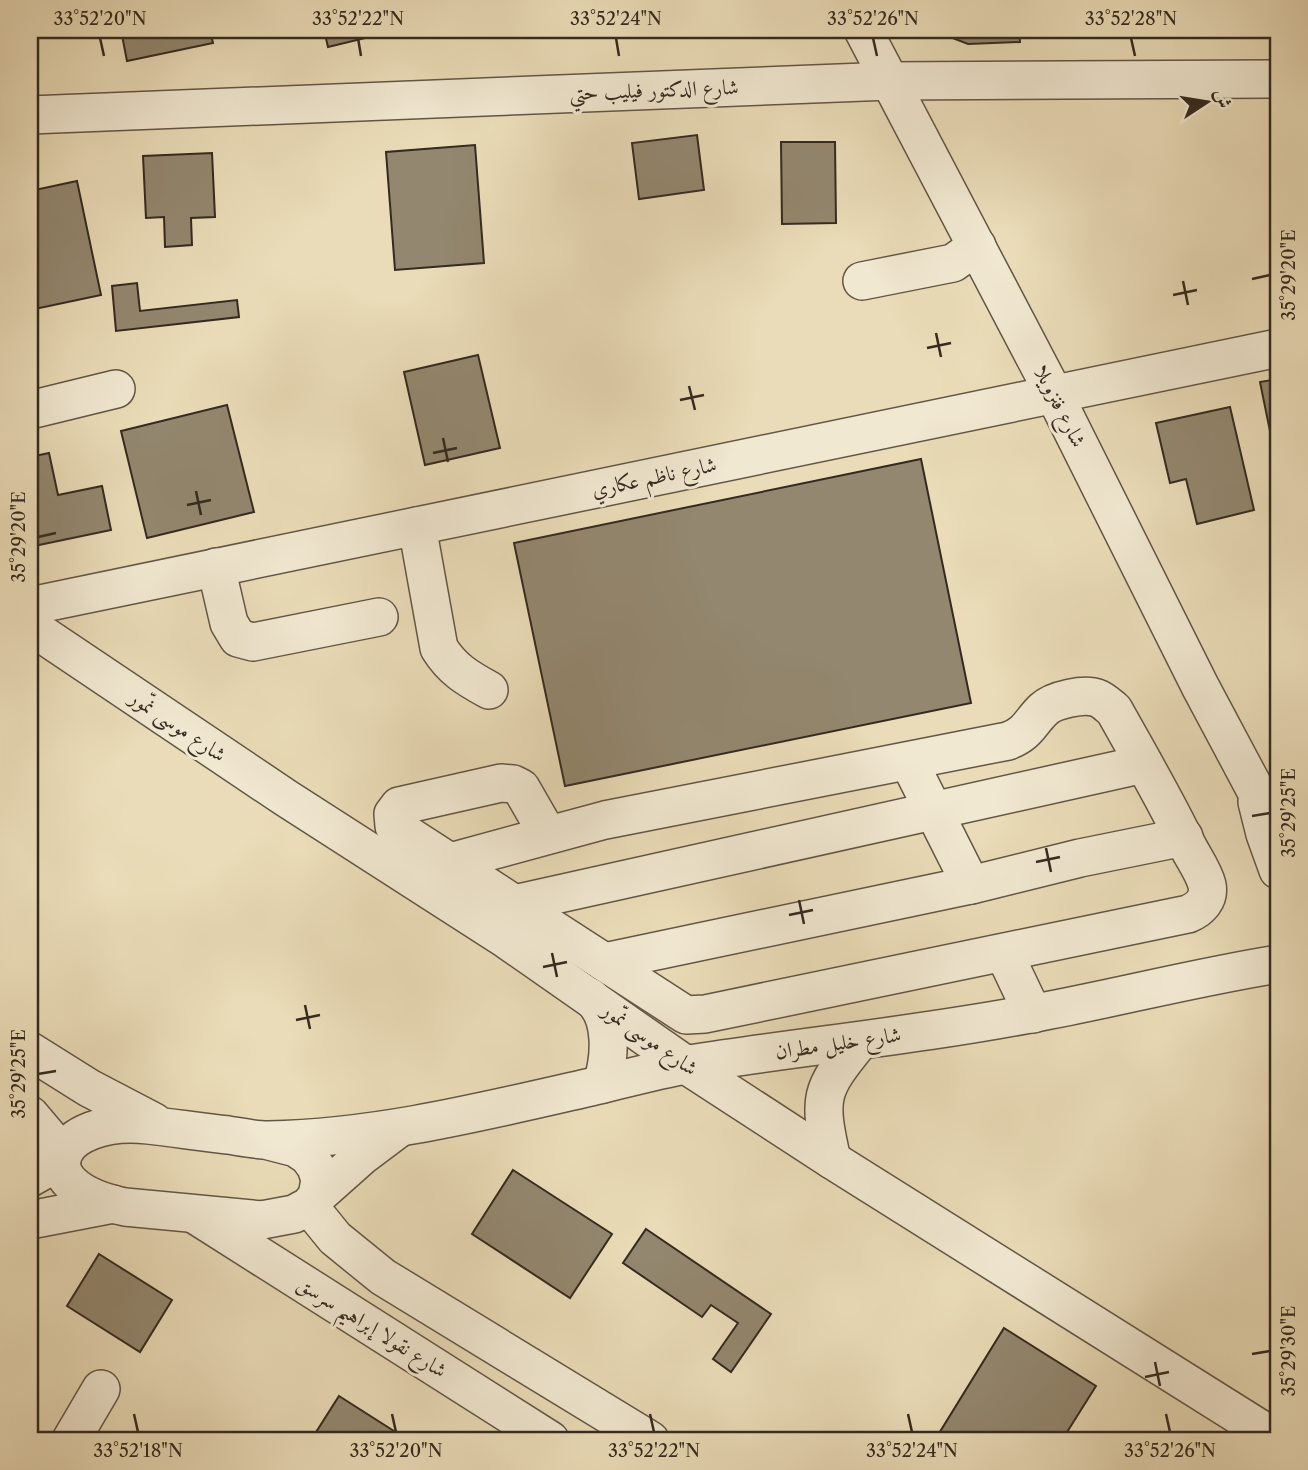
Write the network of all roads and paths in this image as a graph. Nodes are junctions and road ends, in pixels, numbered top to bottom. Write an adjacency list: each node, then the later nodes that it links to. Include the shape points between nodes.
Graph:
1 (863, 30): 3 (street, شارع فنزويلا)
2 (1278, 79): 3 (street, شارع الدكتور فيليب حتي)
3 (891, 81): 4 (street, شارع الدكتور فيليب حتي); 5 (street, شارع فنزويلا)
4 (30, 115)
5 (977, 246): 6 (street, via 953,263); 9 (street, شارع فنزويلا)
6 (862, 281)
7 (1278, 348): 9 (street, شارع ناظم عكاري)
8 (116, 389): 10 (street)
9 (1055, 394): 11 (street, شارع ناظم عكاري); 19 (street, شارع فنزويلا)
10 (30, 410)
11 (417, 526): 12 (street, شارع ناظم عكاري); 16 (street, via 439,648 460,674)
12 (216, 567): 13 (street, شارع ناظم عكاري); 14 (street, via 229,623 238,638 253,642)
13 (30, 606)
14 (379, 617)
15 (30, 626): 31 (street, شارع موسى نمّور)
16 (489, 690)
17 (909, 762): 18 (street, via 1008,741 1030,728 1049,705 1087,696 1114,710); 20 (street); 22 (street)
18 (1144, 764): 20 (street); 23 (street)
19 (1252, 784): 21 (street, شارع فنزويلا); 25 (street, شارع فنزويلا)
20 (934, 811): 26 (street); 27 (street)
21 (1278, 825)
22 (548, 835): 24 (street); 24 (street, via 525,793 513,784 398,806 394,826)
23 (1184, 837): 26 (street); 28 (street, via 1207,885 1204,904 1198,909)
24 (450, 862): 27 (street)
25 (1278, 870)
26 (971, 884): 30 (street)
27 (514, 904): 30 (street)
28 (1004, 953): 30 (street, via 695,1015 681,1012); 32 (street)
29 (1276, 959): 32 (street, شارع خليل مطران)
30 (604, 962)
31 (586, 994): 35 (street, شارع موسى نمّور); 36 (street, via 600,1010 608,1037)
32 (1033, 1014): 33 (street, شارع خليل مطران)
33 (860, 1041): 35 (street, شارع خليل مطران); 42 (street, via 827,1089 822,1115)
34 (30, 1051): 38 (street, via 121,1106)
35 (686, 1065): 36 (street, شارع خليل مطران); 42 (street, شارع موسى نمّور)
36 (602, 1084): 39 (street, شارع خليل مطران)
37 (30, 1115): 41 (street)
38 (168, 1128): 40 (street); 41 (street, via 129,1124 98,1128 68,1145)
39 (398, 1129): 40 (street, شارع خليل مطران); 44 (street, شارع خليل مطران)
40 (265, 1140): 44 (street, via 309,1156 320,1180)
41 (63, 1157): 43 (street); 45 (street, via 66,1176 75,1188)
42 (832, 1160): 54 (street, شارع موسى نمّور)
43 (30, 1178)
44 (313, 1201): 46 (street, via 295,1214 262,1220); 48 (street, via 335,1238)
45 (113, 1204): 46 (street); 47 (street)
46 (194, 1213): 49 (street, شارع نقولا إبراهيم سرسق)
47 (30, 1220)
48 (356, 1257): 49 (street); 51 (street)
49 (330, 1299): 53 (street, شارع نقولا إبراهيم سرسق)
50 (101, 1389): 52 (street)
51 (637, 1437)
52 (71, 1440)
53 (550, 1440)
54 (1278, 1440)

